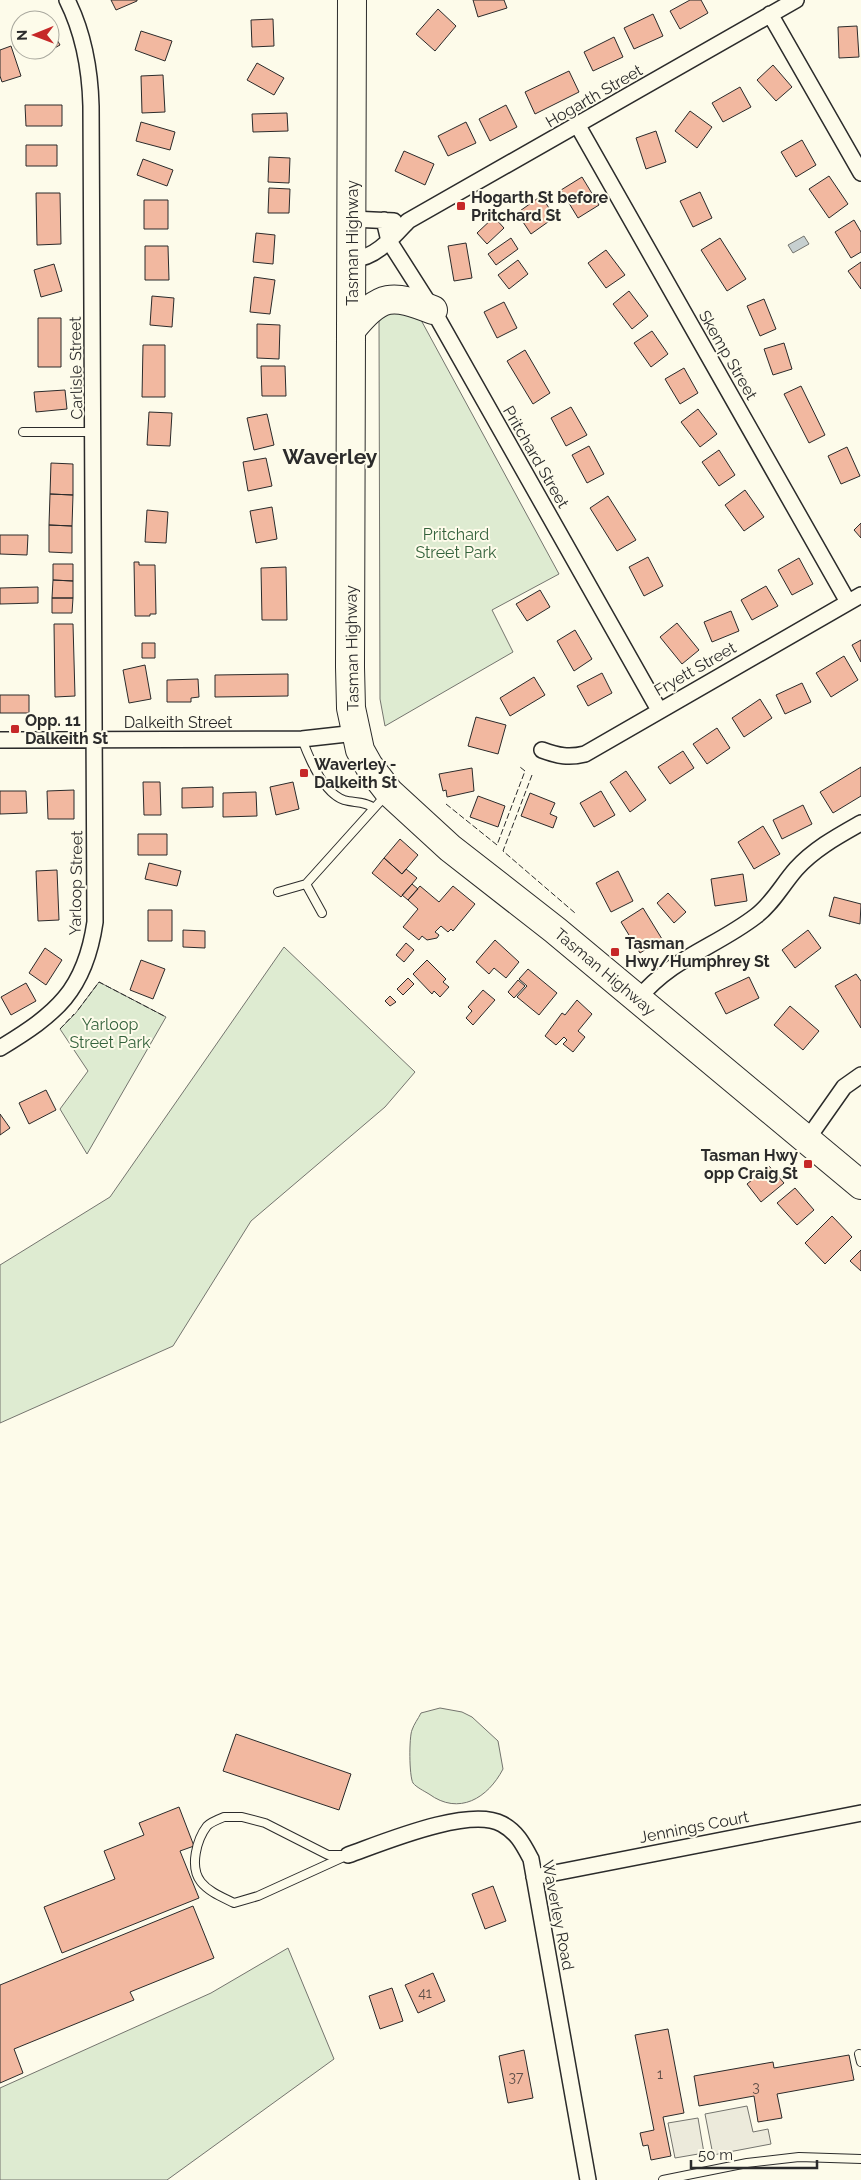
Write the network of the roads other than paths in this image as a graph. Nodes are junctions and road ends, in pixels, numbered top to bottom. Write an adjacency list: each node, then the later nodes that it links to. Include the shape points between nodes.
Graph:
1 (67, 0): 15 (street, Carlisle Street, via 83,40 90,85)
2 (352, 0): 7 (highway, Tasman Highway)
3 (796, 0): 4 (street, Hogarth Street)
4 (770, 14): 5 (street, Hogarth Street); 6 (street)
5 (578, 126): 9 (street, Hogarth Street); 16 (street, Skemp Street)
6 (861, 173)
7 (352, 219): 8 (street); 11 (highway, Tasman Highway)
8 (384, 220): 9 (street); 10 (street, Pritchard Street)
9 (408, 221): 10 (street, Hogarth Street)
10 (389, 241): 11 (street, Hogarth Street, via 363,259); 12 (street, Pritchard Street)
11 (353, 259): 13 (highway, Tasman Highway)
12 (433, 310): 13 (highway, via 392,298 370,308); 17 (street, Pritchard Street)
13 (352, 329): 18 (highway, Tasman Highway, via 350,668 351,708)
14 (23, 432): 15 (lane)
15 (94, 432): 21 (street, Carlisle Street)
16 (855, 598): 17 (street, Fryett Street)
17 (659, 710): 22 (street, Fryett Street, via 585,754 556,756)
18 (356, 733): 19 (street, Dalkeith Street); 23 (highway, Tasman Highway)
19 (302, 739): 21 (street, Dalkeith Street); 23 (lane, via 309,758 329,788 340,798 368,803)
20 (0, 740): 21 (street, Dalkeith Street)
21 (94, 740): 29 (street, Yarloop Street, via 95,922 91,948 76,984 53,1012)
22 (542, 750)
23 (381, 800): 25 (lane); 28 (highway, Tasman Highway, via 450,848)
24 (861, 823): 28 (street, via 808,857 764,910 679,961)
25 (306, 884): 26 (lane); 27 (lane)
26 (278, 892)
27 (322, 913)
28 (638, 998): 31 (highway, Tasman Highway)
29 (0, 1048)
30 (861, 1075): 31 (street, via 844,1087)
31 (806, 1141): 32 (highway, Tasman Highway)
32 (861, 1185)
33 (861, 1812): 35 (street, Jennings Court)
34 (348, 1855): 34 (lane, via 258,1896 234,1903 199,1880 195,1862 198,1842 208,1824 224,1817 242,1817 265,1823 328,1855); 35 (street, Waverley Road, via 440,1823 475,1819 501,1823 521,1839)
35 (534, 1876): 39 (street, Waverley Road)
36 (860, 2054): 37 (lane)
37 (861, 2062)
38 (861, 2159): 40 (lane, via 799,2157)
39 (588, 2180)
40 (663, 2180)

